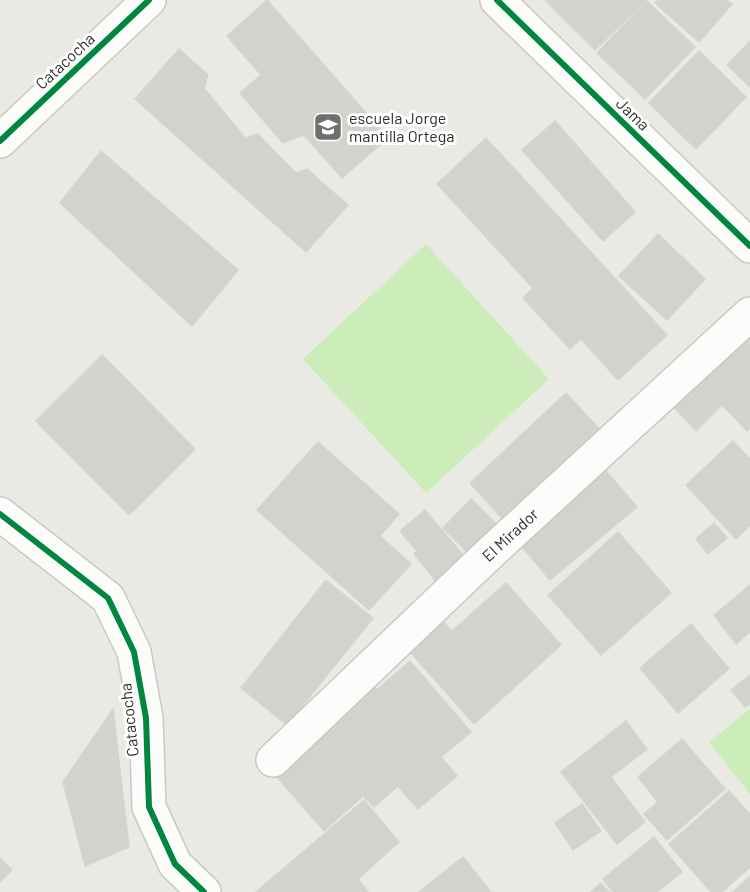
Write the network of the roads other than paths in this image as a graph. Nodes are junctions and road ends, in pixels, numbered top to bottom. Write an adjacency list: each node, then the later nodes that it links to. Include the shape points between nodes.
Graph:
1 (149, 0): 3 (street, Catacocha)
2 (497, 0): 4 (street, Jama)
3 (0, 141)
4 (750, 246)
5 (750, 314): 7 (street, El Mirador)
6 (0, 514): 8 (street, Catacocha, via 108,598 134,652 146,718 148,807 175,864)
7 (273, 760)
8 (204, 892)

